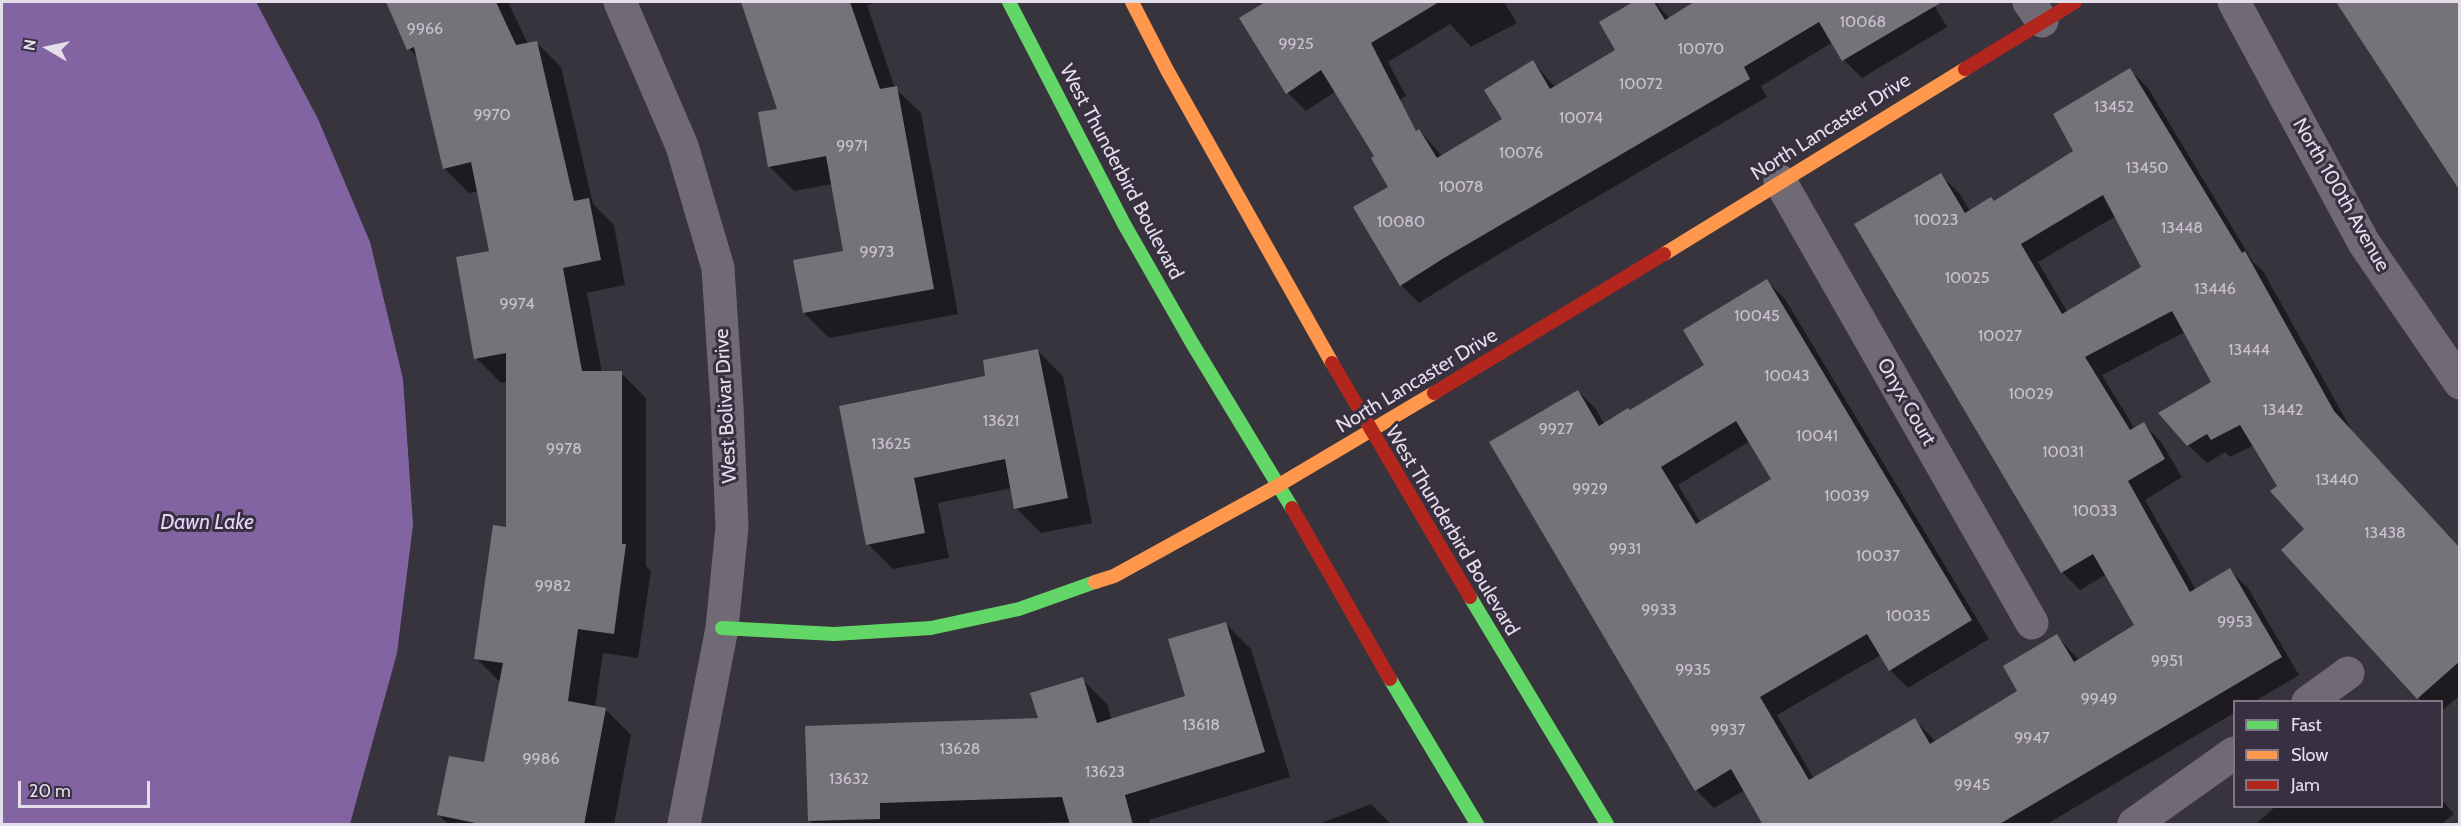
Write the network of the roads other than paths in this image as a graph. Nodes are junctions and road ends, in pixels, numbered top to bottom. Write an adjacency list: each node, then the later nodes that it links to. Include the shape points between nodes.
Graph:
1 (620, 2): 12 (street, West Bolivar Drive, via 682,146 718,268 732,527)
2 (1009, 2): 10 (street, West Thunderbird Boulevard, via 1124,224)
3 (1132, 2): 9 (street, West Thunderbird Boulevard)
4 (2075, 2): 6 (street, North Lancaster Drive)
5 (2234, 2): 8 (street, North 100th Avenue, via 2364,243)
6 (2035, 11): 7 (street, North Lancaster Drive)
7 (1780, 181): 9 (street, North Lancaster Drive, via 1590,301); 11 (street, Onyx Court)
8 (2460, 383)
9 (1370, 431): 10 (street, North Lancaster Drive); 18 (street, West Thunderbird Boulevard)
10 (1279, 485): 12 (street, North Lancaster Drive, via 1114,576 1019,609 931,628 834,634); 17 (street, West Thunderbird Boulevard)
11 (2032, 623)
12 (722, 628): 16 (street, West Bolivar Drive)
13 (2348, 673): 14 (street)
14 (2311, 700)
15 (2233, 754): 19 (street)
16 (684, 825)
17 (1478, 825)
18 (1607, 825)
19 (2134, 825)

